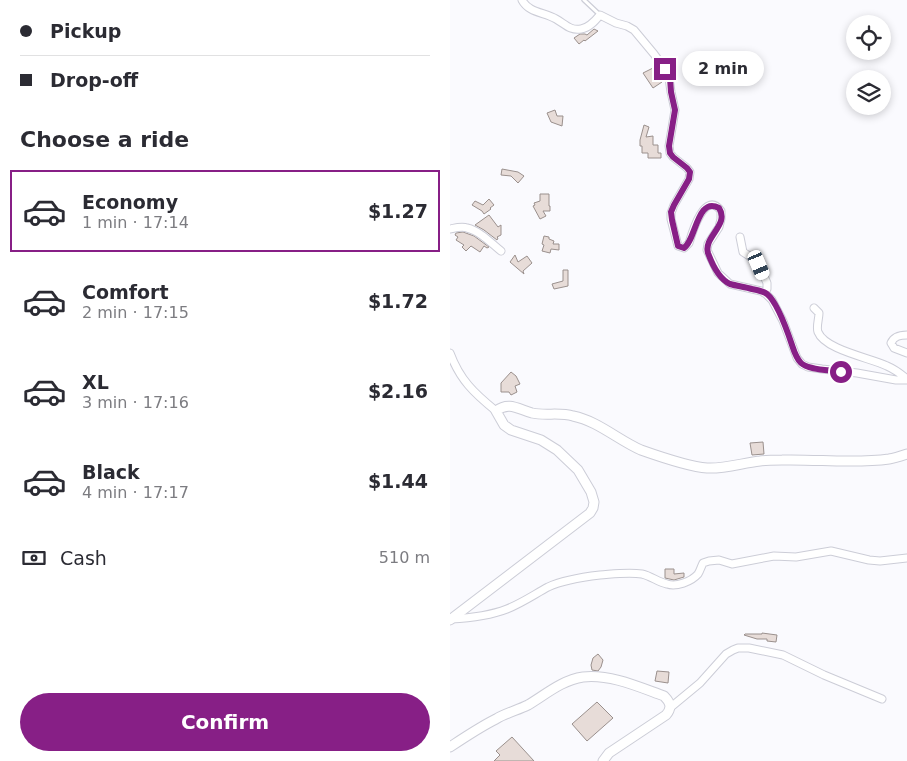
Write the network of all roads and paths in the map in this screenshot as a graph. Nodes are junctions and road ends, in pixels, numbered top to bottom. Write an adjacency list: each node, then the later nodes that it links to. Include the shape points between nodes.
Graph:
1 (522, 0): 3 (street, via 529,9 575,30 592,24)
2 (584, 0): 3 (lane)
3 (600, 15): 7 (street, via 634,30 670,78 675,110 670,153 690,172 671,212 678,246 687,246 705,208 716,206 721,211 721,218 707,250 718,273 730,284)
4 (450, 229): 6 (street, via 468,228)
5 (740, 236): 7 (street, via 743,252 757,262 764,277 767,285)
6 (501, 251)
7 (764, 293): 12 (street, via 772,300 802,364 896,380)
8 (814, 308): 12 (street, via 819,313 819,333 828,342 886,366)
9 (907, 335): 11 (street, via 896,337 891,343 894,348)
10 (450, 353): 13 (street, via 465,383)
11 (907, 353)
12 (907, 379)
13 (496, 411): 14 (street, via 509,406 532,413 573,416 643,450 706,468 760,460 846,462 891,459); 16 (street, via 510,430 541,440 578,470 591,492 594,508)
14 (907, 454)
15 (907, 558): 16 (street, via 869,560 831,551 732,564 709,561 703,564 696,576 674,585 642,574 594,576 550,586 510,608 488,615)
16 (451, 619)
17 (882, 698): 18 (street, via 783,656 738,648 726,654 700,683)
18 (671, 707): 19 (street, via 664,696 618,680 582,677 552,689); 20 (street, via 666,715 622,743)
19 (450, 747)
20 (603, 761)

